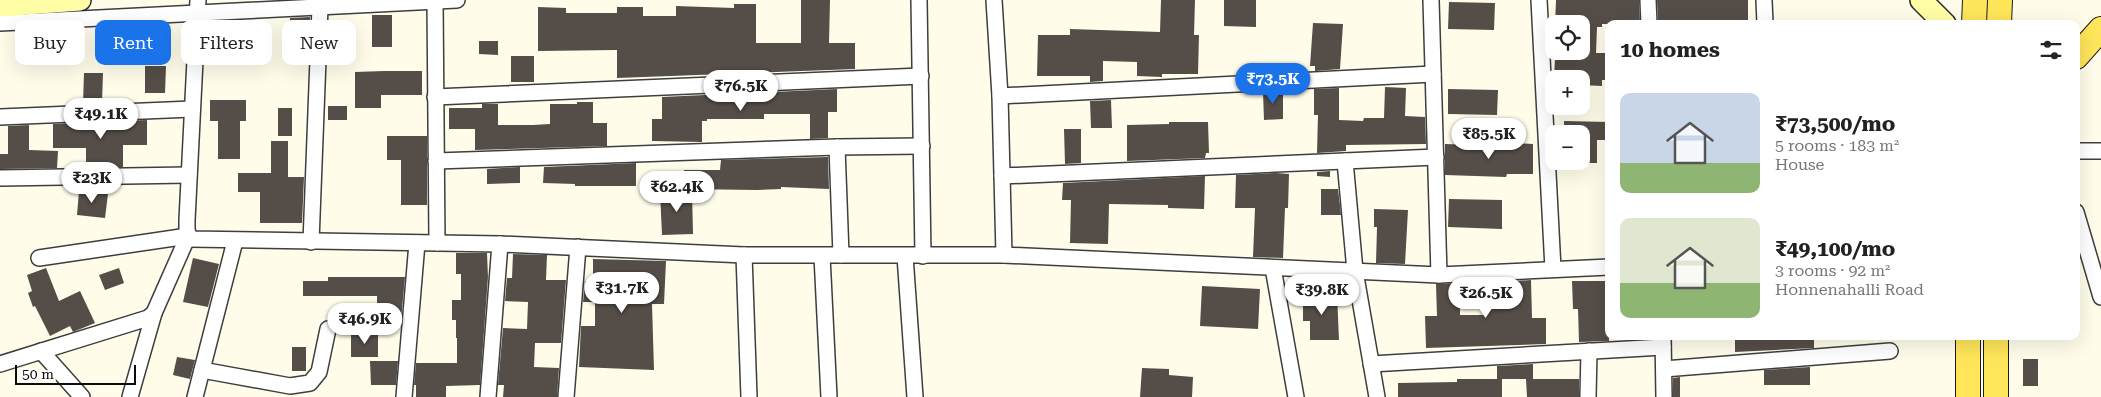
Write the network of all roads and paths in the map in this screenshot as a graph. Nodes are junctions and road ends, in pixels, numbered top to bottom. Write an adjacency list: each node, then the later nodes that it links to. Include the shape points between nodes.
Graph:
1 (80, 0): 13 (street)
2 (457, 0): 12 (street)
3 (919, 0): 25 (street)
4 (994, 0): 26 (street)
5 (1431, 0): 24 (street)
6 (1539, 0): 57 (street)
7 (1648, 0): 16 (street)
8 (1764, 0): 17 (street)
9 (1921, 0): 18 (street)
10 (1975, 0): 19 (main road)
11 (2000, 0): 20 (main road)
12 (435, 1): 15 (street); 27 (street)
13 (0, 6)
14 (197, 7): 15 (street); 21 (street); 28 (street)
15 (320, 7): 43 (street)
16 (1650, 20)
17 (1765, 20)
18 (1941, 20)
19 (1974, 20)
20 (1998, 20)
21 (0, 23)
22 (2101, 29): 23 (main road)
23 (2080, 53)
24 (1433, 74): 26 (street); 34 (street)
25 (921, 76): 27 (street); 30 (street)
26 (1000, 96): 38 (street)
27 (436, 97): 35 (street)
28 (192, 109): 29 (street); 37 (street)
29 (0, 117)
30 (922, 146): 31 (street); 53 (street)
31 (836, 147): 35 (street); 49 (street)
32 (2080, 151): 33 (street)
33 (2101, 151)
34 (1436, 157): 36 (street); 59 (street)
35 (436, 161): 45 (street)
36 (1345, 161): 38 (street); 58 (street)
37 (189, 175): 39 (street); 41 (street)
38 (1002, 176): 50 (street)
39 (0, 178)
40 (2080, 226): 60 (street)
41 (188, 236): 42 (street, via 198,240); 54 (street); 61 (street)
42 (235, 241): 43 (street); 72 (street)
43 (311, 242): 44 (street)
44 (417, 243): 45 (street); 76 (street)
45 (436, 243): 46 (street)
46 (500, 244): 47 (street); 77 (street)
47 (578, 247): 48 (street); 78 (street)
48 (744, 255): 51 (street); 79 (street)
49 (841, 255): 51 (street); 52 (street)
50 (1004, 255): 53 (street); 56 (street)
51 (822, 256): 80 (street)
52 (905, 256): 53 (street); 81 (street)
53 (923, 256)
54 (39, 258)
55 (1605, 267): 57 (street)
56 (1273, 268): 58 (street); 82 (street)
57 (1553, 269): 59 (street)
58 (1355, 272): 59 (street); 70 (street)
59 (1439, 275)
60 (2101, 297)
61 (154, 313): 66 (street, via 148,318); 74 (street)
62 (328, 329): 72 (street, via 319,372 310,384 290,386)
63 (1968, 340): 86 (main road)
64 (1996, 340): 87 (main road)
65 (1663, 342): 67 (street); 71 (street)
66 (41, 351): 69 (street); 73 (street)
67 (1589, 351): 70 (street); 84 (street)
68 (1890, 351): 71 (street)
69 (0, 364)
70 (1371, 364): 83 (street)
71 (1664, 369): 85 (street)
72 (202, 370): 75 (street)
73 (82, 397)
74 (130, 397)
75 (195, 397)
76 (404, 397)
77 (488, 397)
78 (566, 397)
79 (749, 397)
80 (830, 397)
81 (915, 397)
82 (1296, 397)
83 (1377, 397)
84 (1588, 397)
85 (1664, 397)
86 (1968, 397)
87 (1996, 397)

